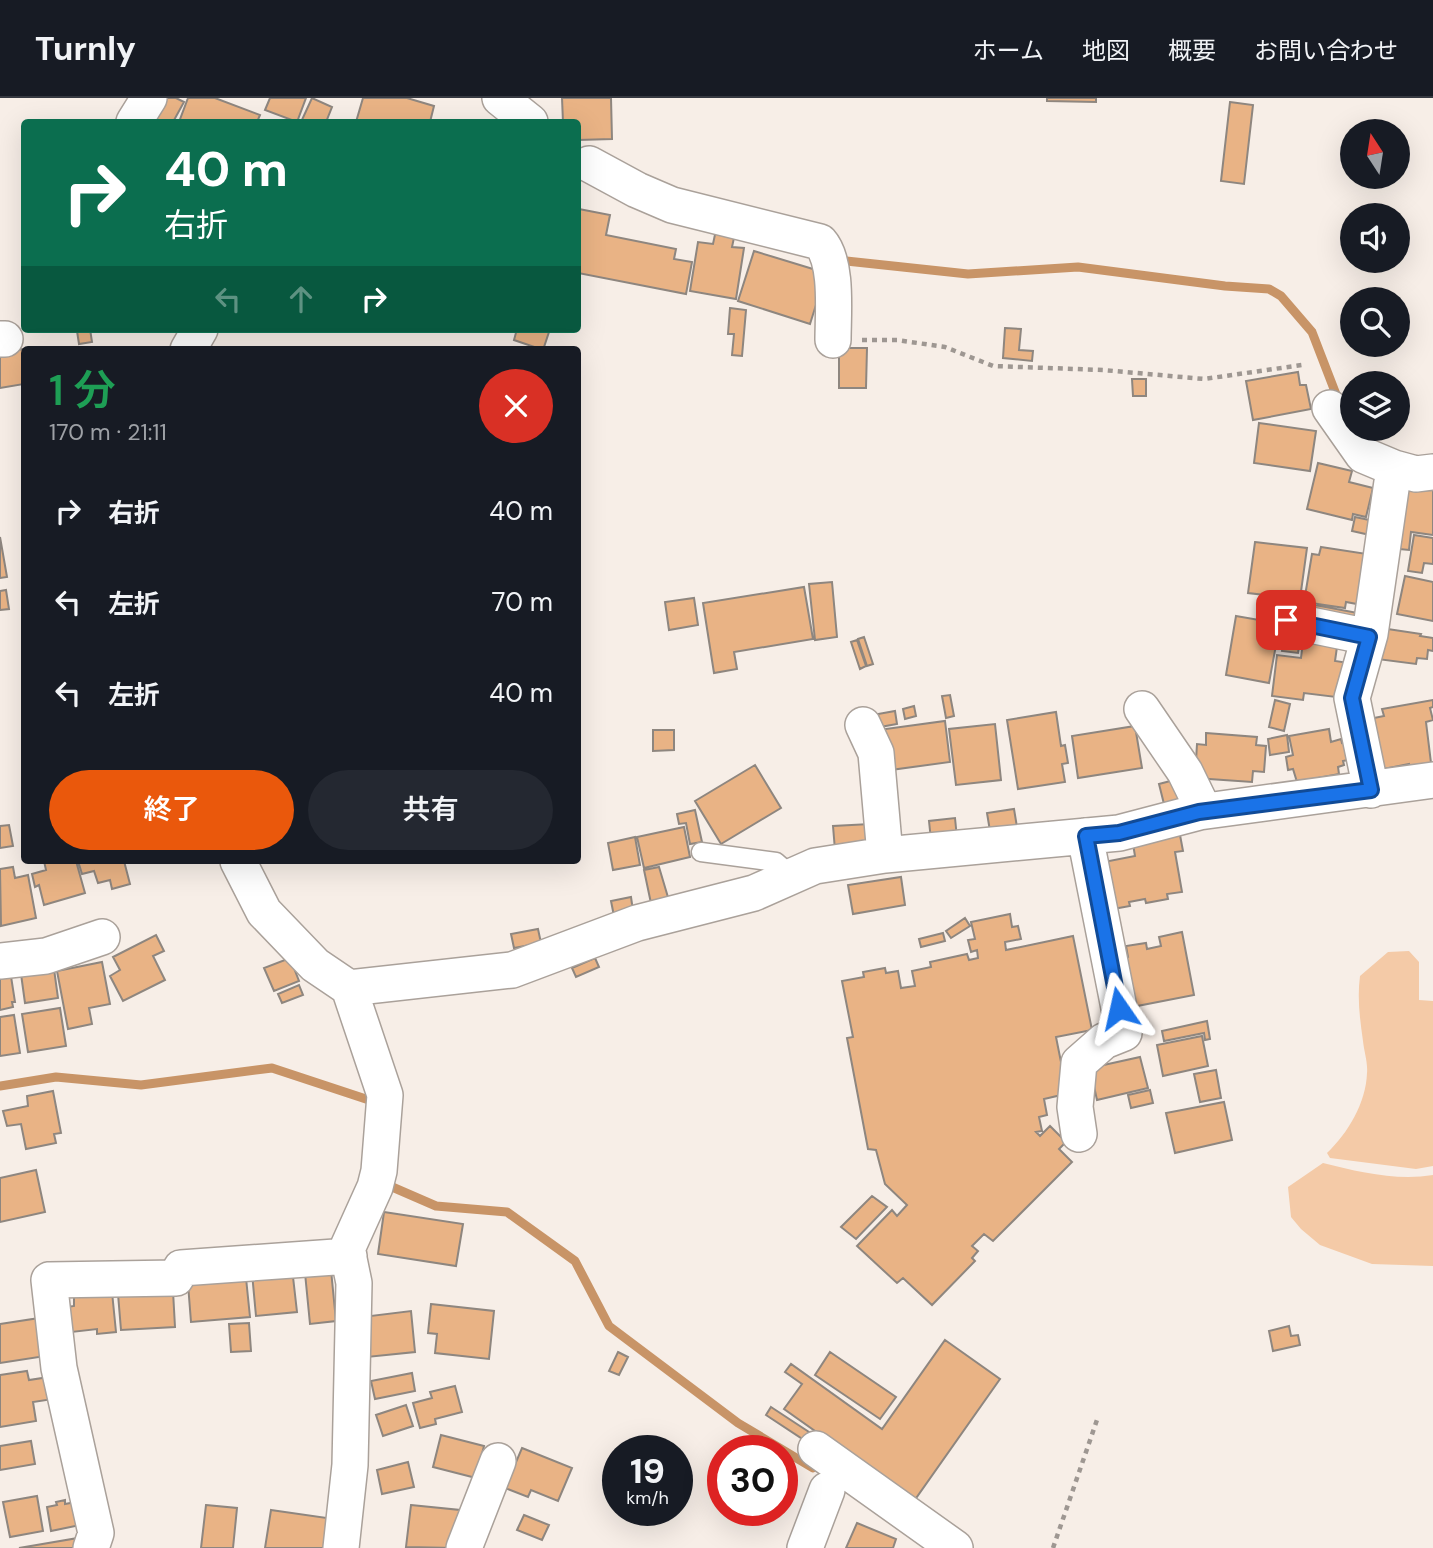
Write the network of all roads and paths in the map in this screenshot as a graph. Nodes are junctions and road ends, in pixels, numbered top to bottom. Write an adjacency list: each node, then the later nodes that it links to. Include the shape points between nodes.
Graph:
1 (149, 98): 3 (street)
2 (500, 98): 4 (street)
3 (136, 119)
4 (526, 119)
5 (581, 170): 6 (street, via 672,205 820,242 830,261)
6 (833, 340): 7 (path, via 897,340 945,347 993,366 1204,379)
7 (1302, 365)
8 (1330, 408): 9 (street, via 1363,455)
9 (1394, 468): 10 (street, via 1416,474); 12 (street)
10 (1433, 472)
11 (1286, 620): 12 (street)
12 (1369, 637): 16 (street, via 1352,698)
13 (1142, 709): 17 (street, via 1185,772)
14 (863, 725): 20 (street, via 876,754)
15 (1433, 780): 16 (street)
16 (1371, 790): 17 (street)
17 (1204, 811): 18 (street, via 1119,833)
18 (1086, 836): 20 (street); 26 (street, via 1124,1033 1104,1041 1079,1063 1075,1107)
19 (701, 852): 22 (lane, via 776,862)
20 (885, 855): 22 (street, via 815,866)
21 (240, 864): 25 (street, via 264,912 315,965)
22 (792, 876): 25 (street, via 754,893 637,923 512,970)
23 (102, 937): 24 (street, via 46,956)
24 (0, 961)
25 (349, 988): 27 (street, via 386,1095 377,1179 347,1249)
26 (1079, 1134)
27 (349, 1256): 32 (street, via 181,1268 176,1278 50,1280 59,1368 96,1533); 33 (street, via 354,1283 350,1465)
28 (1098, 1417): 37 (path)
29 (816, 1450): 36 (street)
30 (498, 1461): 34 (street)
31 (827, 1490): 35 (street)
32 (90, 1548)
33 (341, 1548)
34 (464, 1548)
35 (805, 1548)
36 (956, 1548)
37 (1053, 1548)

